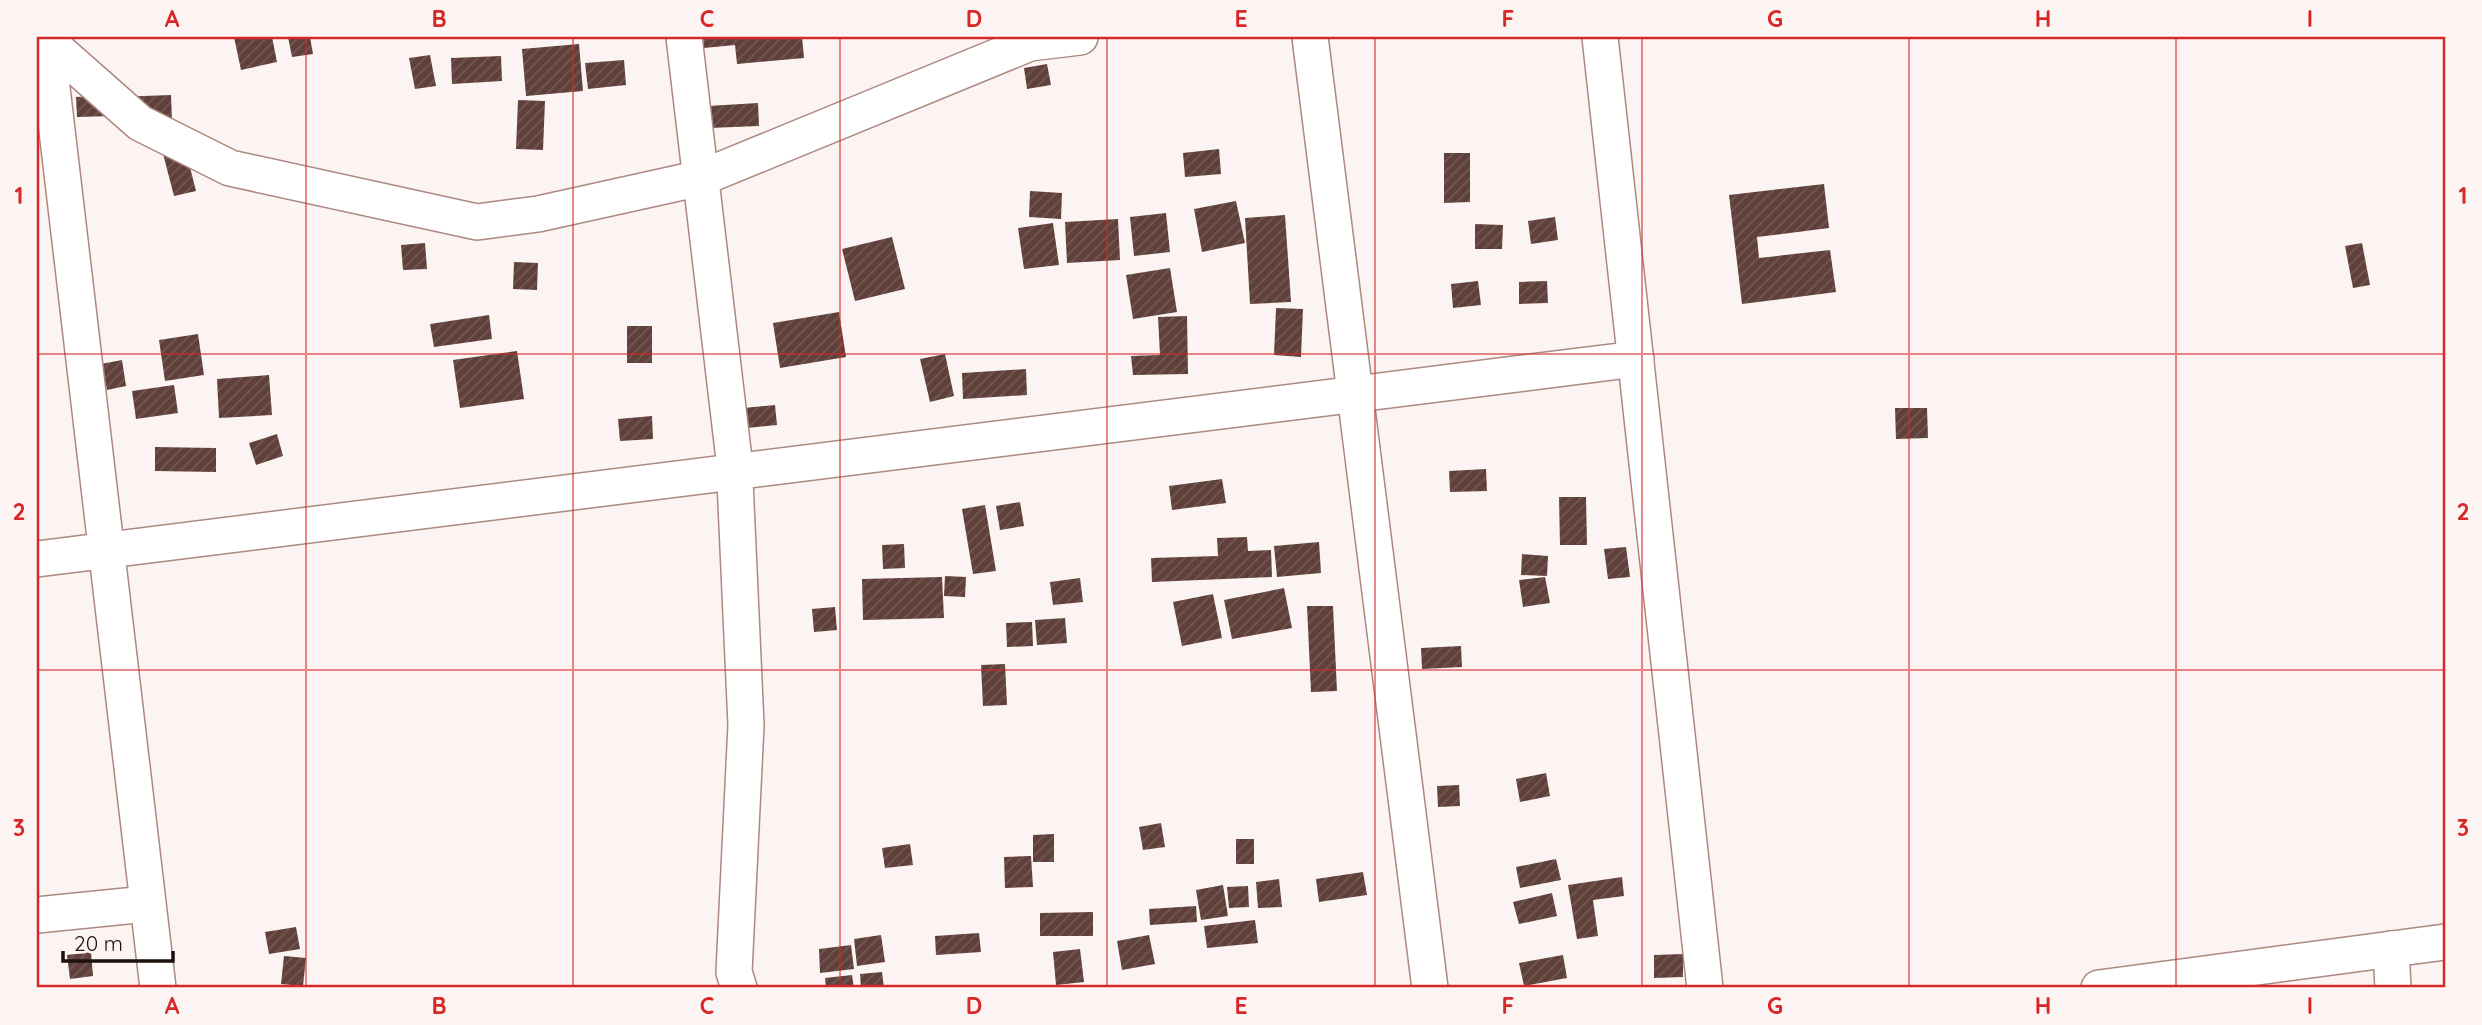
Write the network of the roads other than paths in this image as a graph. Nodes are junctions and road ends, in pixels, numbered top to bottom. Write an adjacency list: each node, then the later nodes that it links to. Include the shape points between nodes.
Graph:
1 (684, 37): 6 (street)
2 (1080, 37): 6 (street, via 1030,43)
3 (1310, 37): 8 (street)
4 (1600, 37): 7 (street)
5 (46, 38): 6 (street, via 139,123 230,168 477,222 538,214); 10 (street)
6 (701, 178): 9 (street)
7 (1636, 359): 8 (street); 19 (street)
8 (1355, 394): 9 (street); 18 (street)
9 (734, 471): 10 (street); 17 (street, via 746,725 734,972)
10 (106, 551): 11 (street); 12 (street)
11 (37, 559)
12 (146, 904): 13 (street); 16 (street)
13 (37, 915)
14 (2445, 942): 15 (street)
15 (2391, 949): 20 (street); 21 (street)
16 (158, 988)
17 (739, 988)
18 (1430, 988)
19 (1705, 988)
20 (2099, 988)
21 (2393, 988)

